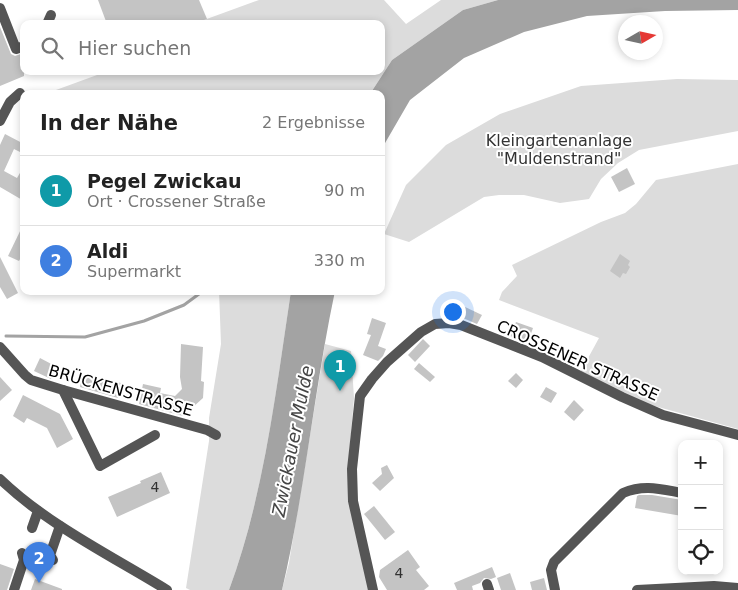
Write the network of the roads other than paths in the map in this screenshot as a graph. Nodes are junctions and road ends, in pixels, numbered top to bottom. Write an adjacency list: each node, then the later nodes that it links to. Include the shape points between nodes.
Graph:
1 (0, 8): 2 (street, via 16,49)
2 (20, 48)
3 (20, 93): 4 (street, via 10,102)
4 (0, 121)
5 (0, 347): 6 (street, BRÜCKENSTRASSE, via 32,380)
6 (63, 390): 7 (street, via 100,466); 8 (street, BRÜCKENSTRASSE)
7 (155, 435)
8 (216, 435)
9 (738, 435): 20 (street, CROSSENER STRASSE, via 663,415 542,357 470,328 449,323 435,324 387,362 360,396 352,469 353,501)
10 (0, 479): 12 (street)
11 (678, 493): 21 (street, via 636,488 623,494 554,562 551,570)
12 (38, 511): 13 (street); 14 (street)
13 (60, 526): 16 (street, via 50,555); 19 (street)
14 (32, 528)
15 (22, 552): 18 (street, via 24,560)
16 (53, 560)
17 (738, 588): 22 (street)
18 (14, 590)
19 (167, 590)
20 (373, 590)
21 (555, 590)
22 (637, 590)

